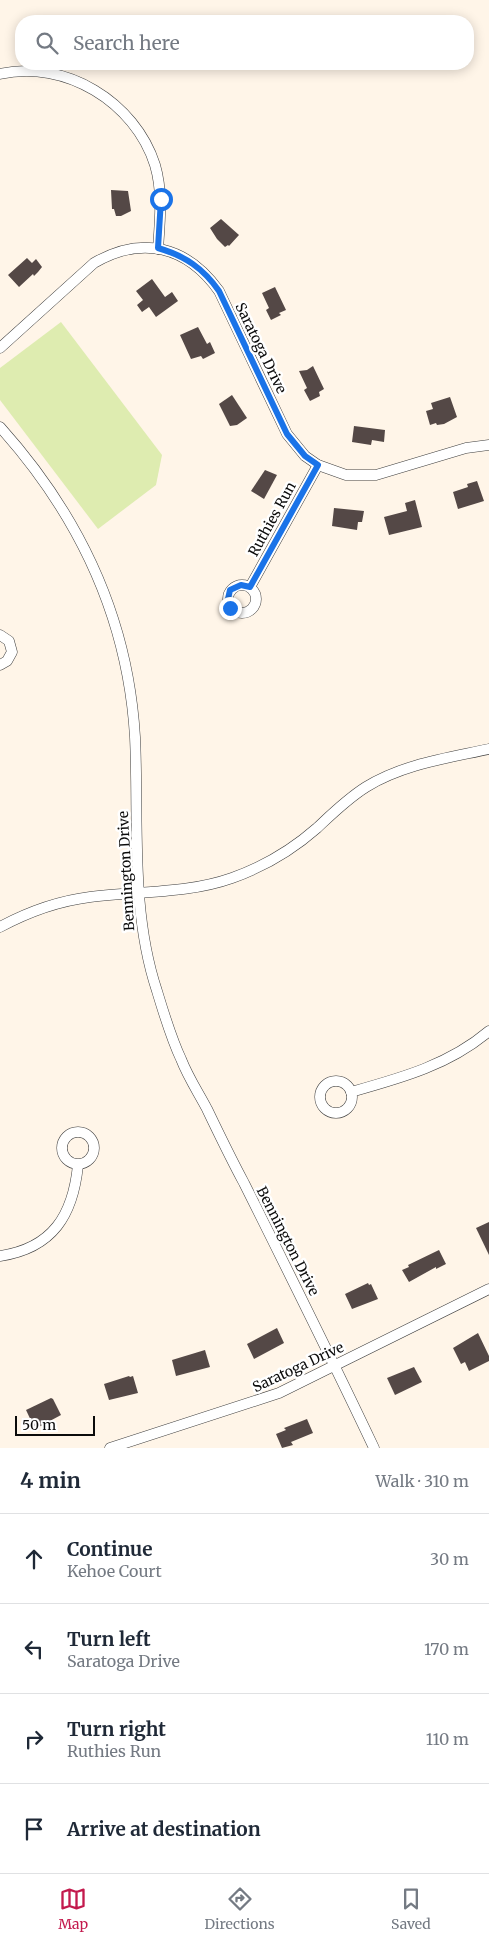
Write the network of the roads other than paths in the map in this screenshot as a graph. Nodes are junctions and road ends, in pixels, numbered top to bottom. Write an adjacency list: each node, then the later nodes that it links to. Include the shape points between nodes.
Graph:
1 (0, 74): 2 (street, via 24,71 62,76 96,91 127,117 147,146 159,182)
2 (158, 248): 3 (street, Saratoga Drive, via 124,250 94,263); 6 (street, Saratoga Drive, via 189,260 219,291 287,434 305,456)
3 (0, 348)
4 (0, 427): 11 (street, Bennington Drive, via 36,469 65,511 95,571 122,650 135,735)
5 (489, 445): 6 (street, Saratoga Drive, via 466,448 376,475 346,475)
6 (318, 465): 7 (street, Ruthies Run)
7 (250, 587)
8 (0, 635): 9 (street, via 8,641 12,652 8,661)
9 (0, 665)
10 (489, 749): 11 (street, via 413,766 368,785 300,842 255,869 210,884)
11 (139, 893): 12 (street, via 64,902); 18 (street, Bennington Drive, via 148,962 179,1056)
12 (0, 927)
13 (489, 1031): 14 (street, via 440,1063)
14 (351, 1092)
15 (78, 1165): 16 (street, via 72,1199 59,1224 37,1244)
16 (0, 1256)
17 (489, 1289): 18 (street, Saratoga Drive)
18 (335, 1365): 19 (street, Saratoga Drive, via 279,1393); 20 (street, Bennington Drive)
19 (110, 1448)
20 (374, 1448)

